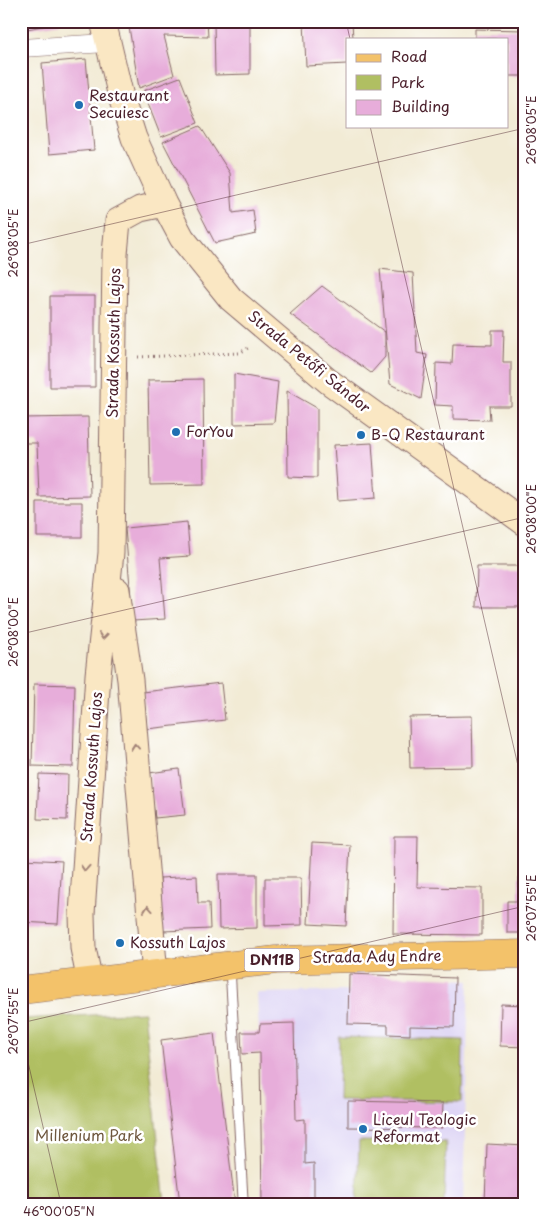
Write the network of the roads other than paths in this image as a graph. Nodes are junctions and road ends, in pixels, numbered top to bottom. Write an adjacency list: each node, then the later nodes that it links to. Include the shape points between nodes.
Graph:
1 (105, 32): 2 (street); 3 (street, via 134,138)
2 (21, 48)
3 (164, 204): 4 (street, Strada Petőfi Sándor, via 182,238 231,299 328,381); 5 (street, Strada Kossuth Lajos, via 140,209 118,221 113,358)
4 (525, 523)
5 (112, 553): 8 (street, Strada Kossuth Lajos, one-way to 5, via 130,680); 9 (street, Strada Kossuth Lajos, one-way to 9, via 98,675 82,914 83,948)
6 (525, 954): 7 (main road, Strada Ady Endre / DN11B)
7 (230, 964): 8 (main road, Strada Ady Endre / DN11B); 11 (lane)
8 (154, 975): 9 (main road, Strada Ady Endre / DN11B)
9 (90, 982): 10 (main road, Strada Ady Endre / DN11B)
10 (21, 990)
11 (243, 1199)

